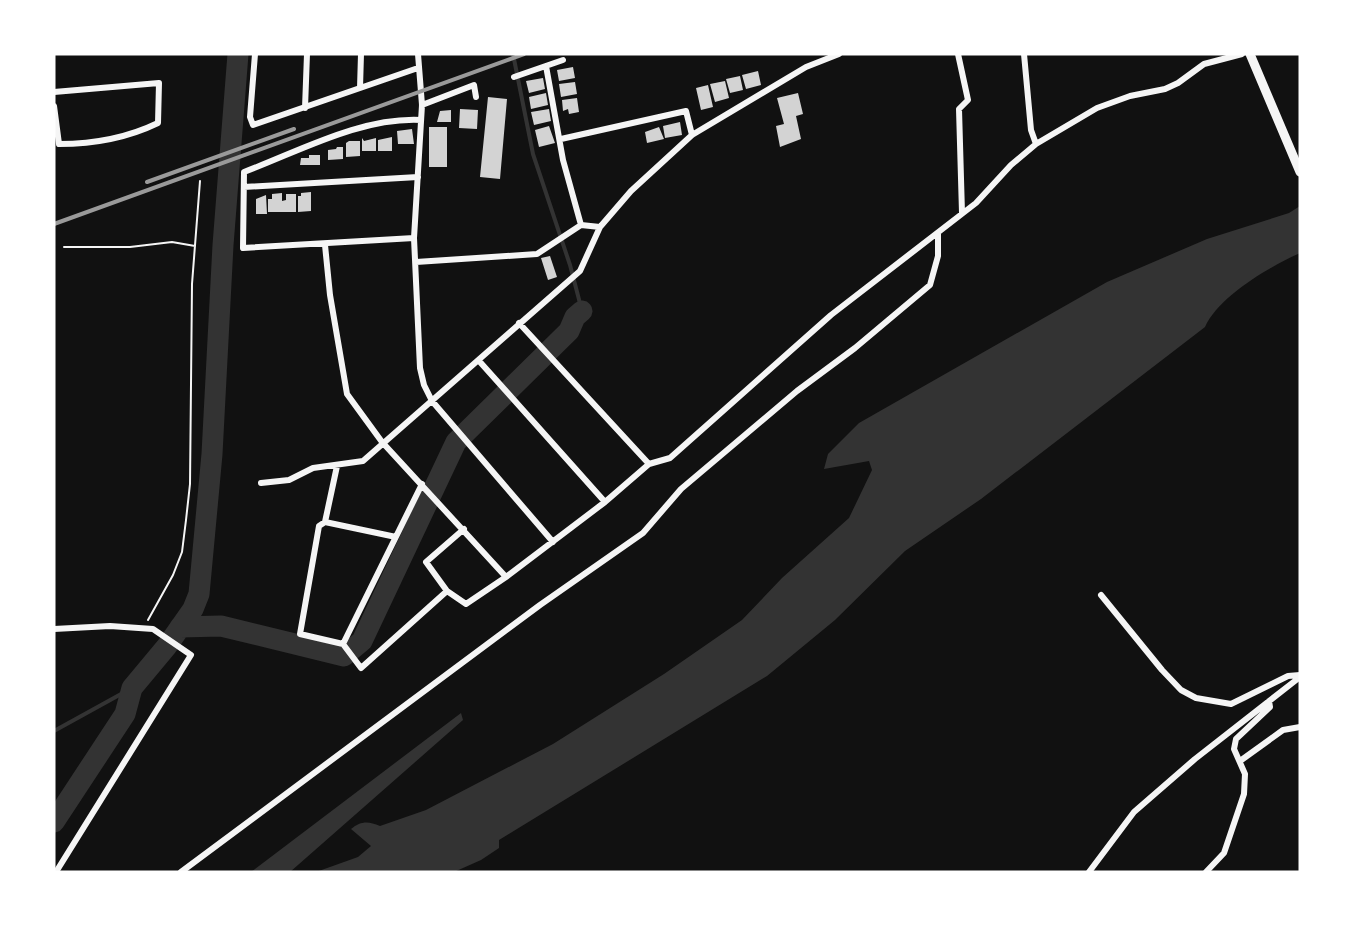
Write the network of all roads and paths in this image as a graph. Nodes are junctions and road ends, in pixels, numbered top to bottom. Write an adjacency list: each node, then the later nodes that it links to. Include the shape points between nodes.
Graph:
1 (255, 54): 19 (street, via 250,117 253,124)
2 (307, 54): 19 (street)
3 (361, 54): 14 (street)
4 (418, 54): 12 (street)
5 (839, 54): 21 (street, via 806,67)
6 (958, 54): 28 (street, via 968,100 959,109)
7 (1024, 54): 23 (street)
8 (1242, 54): 23 (street, via 1204,64 1165,89 1097,108)
9 (1250, 54): 24 (main road)
10 (563, 60): 11 (street)
11 (546, 66): 13 (street); 22 (street)
12 (418, 68): 14 (street); 17 (street)
13 (517, 76)
14 (360, 88): 19 (street)
15 (54, 92): 18 (street, via 159,84 159,123 134,135 85,144 59,144)
16 (476, 97): 17 (street, via 474,85)
17 (422, 105): 20 (street)
18 (54, 106)
19 (305, 108)
20 (421, 120): 25 (street); 27 (street, via 357,129 244,172)
21 (692, 135): 22 (street, via 686,111); 30 (street, via 631,191)
22 (561, 140): 29 (street)
23 (1035, 144): 28 (street)
24 (1300, 172)
25 (418, 177): 27 (street); 32 (street)
26 (200, 181): 34 (path)
27 (244, 187): 33 (street, via 243,248)
28 (962, 213): 31 (street)
29 (581, 225): 30 (street); 36 (street, via 537,254)
30 (600, 226): 37 (street, via 580,272)
31 (938, 234): 41 (street, via 831,315 670,458); 61 (street, via 938,256 930,285 681,489 643,533 540,604)
32 (414, 238): 33 (street); 36 (street)
33 (325, 245): 40 (street, via 347,394)
34 (195, 246): 35 (path, via 172,242 130,247); 54 (path, via 190,484 182,552)
35 (64, 247)
36 (416, 262): 39 (street, via 420,368)
37 (519, 323): 38 (street); 41 (street)
38 (480, 362): 39 (street); 45 (street)
39 (432, 401): 40 (street); 49 (street)
40 (382, 442): 42 (street, via 363,461); 44 (street)
41 (649, 464): 45 (street)
42 (337, 466): 43 (street, via 313,468 290,480); 46 (street)
43 (261, 483)
44 (422, 484): 47 (street); 48 (street)
45 (605, 502): 49 (street)
46 (325, 522): 48 (street); 55 (street, via 319,526 300,634)
47 (464, 529): 50 (street); 51 (street, via 426,562)
48 (396, 537): 55 (street)
49 (553, 542): 50 (street)
50 (506, 577): 51 (street, via 466,604)
51 (447, 591): 55 (street, via 361,668)
52 (1101, 595): 56 (street, via 1162,670 1181,690 1196,698 1231,704 1288,676)
53 (54, 628): 54 (street)
54 (144, 628): 60 (street, via 153,629 191,655)
55 (343, 644)
56 (1300, 676): 57 (street)
57 (1269, 701): 59 (street, via 1270,706 1236,739 1234,748); 62 (street, via 1134,812)
58 (1300, 727): 59 (street, via 1284,730)
59 (1240, 761): 63 (street, via 1245,774 1244,794 1224,853)
60 (56, 872)
61 (181, 872)
62 (1089, 872)
63 (1206, 872)

